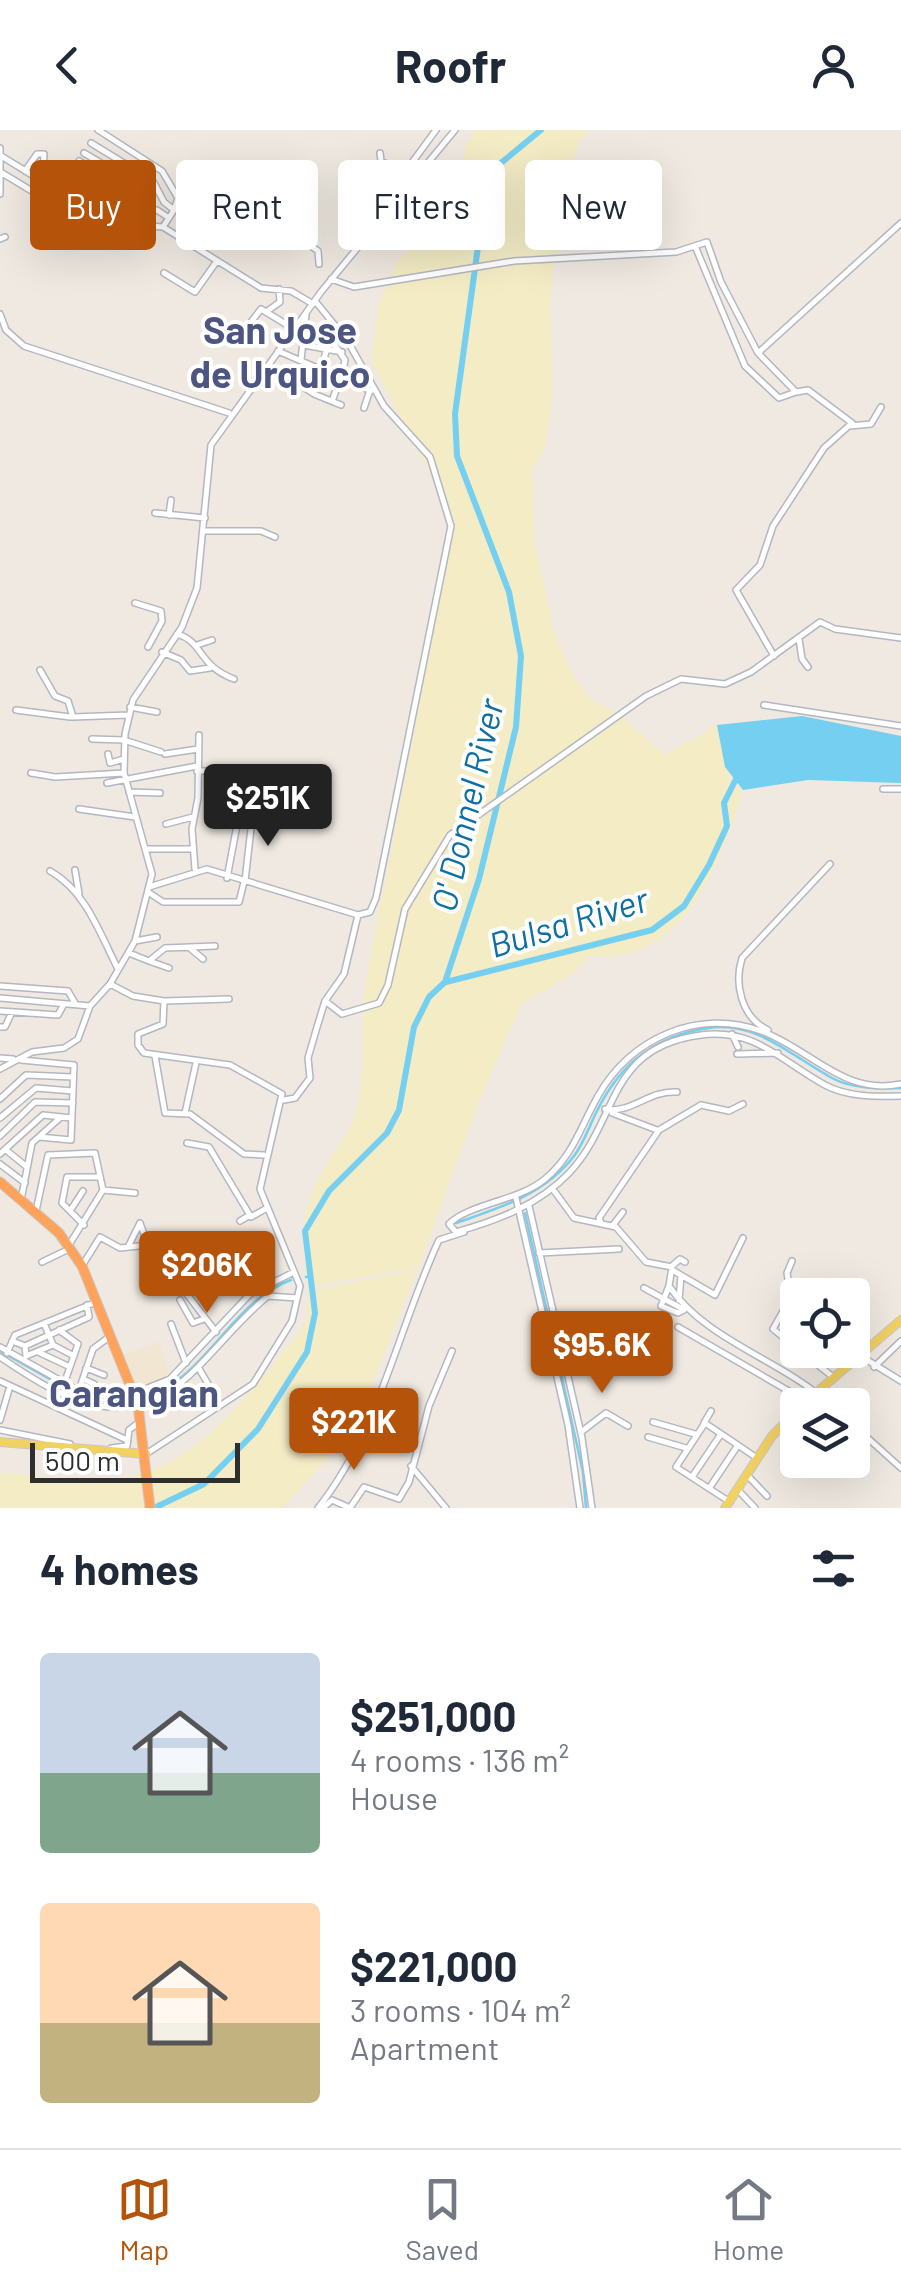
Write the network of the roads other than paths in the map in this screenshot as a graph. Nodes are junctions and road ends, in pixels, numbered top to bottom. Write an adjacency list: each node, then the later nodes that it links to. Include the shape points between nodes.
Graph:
1 (98, 130): 22 (street, via 166,174 178,198)
2 (436, 130): 12 (street)
3 (455, 130): 13 (street)
4 (91, 143): 10 (street)
5 (0, 148): 8 (street)
6 (84, 153): 9 (street)
7 (380, 154): 11 (street)
8 (1, 156): 15 (street); 16 (street)
9 (95, 160)
10 (118, 160)
11 (382, 160)
12 (414, 160)
13 (429, 160)
14 (30, 164): 15 (street)
15 (25, 171): 17 (street)
16 (2, 173): 19 (street); 20 (street)
17 (30, 174)
18 (156, 184): 22 (street)
19 (30, 191)
20 (0, 194)
21 (156, 210): 23 (street)
22 (174, 210): 23 (street)
23 (169, 218): 26 (street)
24 (901, 222): 46 (street)
25 (156, 227): 26 (street)
26 (163, 227): 30 (street)
27 (694, 246): 33 (street, via 661,254 514,261 354,287); 46 (street, via 711,244 721,282); 55 (street, via 745,366 779,398)
28 (317, 250): 31 (street)
29 (355, 250): 33 (street)
30 (217, 261): 32 (street, via 195,292); 34 (street, via 265,290)
31 (319, 264)
32 (164, 273)
33 (332, 279): 35 (street)
34 (279, 289): 35 (street); 36 (street, via 280,302)
35 (317, 298): 37 (street); 54 (street)
36 (266, 312): 39 (street, via 260,310); 40 (street)
37 (306, 312): 40 (street); 41 (street)
38 (0, 314): 60 (street, via 24,346)
39 (248, 326)
40 (293, 330): 41 (street); 44 (street)
41 (306, 336): 42 (street)
42 (304, 345): 43 (street); 49 (street)
43 (324, 350): 45 (street); 45 (street, via 330,338); 50 (street)
44 (278, 351): 47 (street); 48 (street)
45 (342, 352): 52 (street)
46 (758, 353): 55 (street)
47 (288, 355): 48 (street); 49 (street)
48 (271, 359): 51 (street)
49 (301, 360): 50 (street)
50 (321, 368): 52 (street)
51 (262, 372): 56 (street, via 278,370); 60 (street)
52 (341, 377): 54 (street)
53 (338, 385): 56 (street)
54 (372, 392): 59 (street); 117 (street, via 432,461 451,534 404,741 389,846 372,909)
55 (796, 392): 61 (street, via 808,390 848,416)
56 (331, 402): 57 (street)
57 (341, 404)
58 (881, 407): 61 (street, via 870,424)
59 (364, 408)
60 (230, 413): 65 (street, via 209,451)
61 (850, 426): 75 (street, via 824,448 772,526 760,566 736,590)
62 (171, 500): 64 (street)
63 (155, 513): 64 (street)
64 (168, 515): 65 (street)
65 (205, 518): 66 (street)
66 (204, 530): 67 (street); 69 (street, via 197,588)
67 (275, 537)
68 (135, 603): 74 (street, via 162,611 150,644)
69 (176, 634): 73 (street); 74 (street)
70 (799, 638): 71 (street, via 820,622); 75 (street); 76 (street)
71 (901, 638)
72 (212, 640): 73 (street)
73 (197, 645): 77 (street)
74 (163, 650): 77 (street, via 190,672); 81 (street)
75 (774, 656): 133 (street, via 720,685 683,679 665,685 450,834 405,909 384,996 372,1008 348,1014)
76 (808, 667)
77 (210, 668): 79 (street)
78 (40, 670): 85 (street, via 55,696 68,701)
79 (234, 679)
80 (764, 704): 86 (street)
81 (130, 706): 83 (street); 84 (street)
82 (16, 710): 85 (street)
83 (157, 712)
84 (128, 715): 85 (street); 89 (street)
85 (72, 717)
86 (901, 726)
87 (199, 735): 90 (street)
88 (92, 739): 89 (street)
89 (124, 740): 90 (street, via 163,753); 92 (street)
90 (198, 749): 93 (street)
91 (108, 754): 92 (street, via 110,762)
92 (124, 759): 95 (street)
93 (197, 769): 94 (street); 97 (street); 104 (street)
94 (234, 771)
95 (124, 773): 96 (street); 97 (street)
96 (31, 774)
97 (127, 781): 98 (street); 101 (street)
98 (106, 783)
99 (883, 789): 100 (street)
100 (901, 789)
101 (130, 792): 102 (street); 105 (street)
102 (160, 792)
103 (78, 809): 105 (street)
104 (193, 817): 106 (street); 107 (street)
105 (136, 818): 108 (street)
106 (166, 824)
107 (194, 849): 108 (street); 112 (street)
108 (148, 850): 115 (street)
109 (830, 864): 141 (street, via 743,956 736,974 752,1021)
110 (50, 870): 116 (street)
111 (75, 870): 116 (street)
112 (195, 870): 113 (street); 115 (street)
113 (227, 878): 114 (street); 114 (street, via 241,804 253,811)
114 (245, 882): 115 (street, via 240,902 163,902); 117 (street)
115 (149, 889): 119 (street)
116 (79, 898): 126 (street)
117 (358, 915): 133 (street, via 344,974)
118 (157, 937): 119 (street)
119 (135, 941): 122 (street)
120 (215, 946): 121 (street)
121 (189, 947): 123 (street); 124 (street, via 162,949)
122 (130, 952): 124 (street); 126 (street)
123 (203, 958)
124 (149, 961): 125 (street)
125 (170, 968)
126 (117, 972): 127 (street); 129 (street)
127 (110, 984): 129 (street); 136 (street)
128 (0, 986): 135 (street, via 68,992)
129 (119, 988): 132 (street)
130 (0, 998): 134 (street)
131 (229, 999): 132 (street)
132 (164, 1001): 143 (street, via 163,1024 138,1034 140,1050)
133 (325, 1001): 154 (street, via 308,1058 310,1078 293,1100)
134 (64, 1003): 135 (street); 138 (street, via 58,1016)
135 (75, 1003): 136 (street)
136 (90, 1006): 145 (street, via 72,1045)
137 (0, 1011): 138 (street)
138 (12, 1012): 139 (street)
139 (0, 1027)
140 (732, 1034): 142 (street); 142 (street, via 737,1051); 157 (street, via 695,1036 653,1052 624,1077)
141 (773, 1036): 142 (street); 177 (street, via 709,1022 647,1044 606,1083 566,1158)
142 (784, 1050): 149 (street, via 850,1081); 152 (street, via 835,1089)
143 (154, 1055): 146 (street); 158 (street, via 162,1110)
144 (0, 1058): 145 (street)
145 (18, 1059): 147 (street); 148 (street, via 72,1064)
146 (196, 1063): 154 (street, via 230,1065); 158 (street)
147 (0, 1069)
148 (73, 1077): 150 (street); 153 (street, via 26,1074)
149 (901, 1084)
150 (73, 1090): 155 (street); 160 (street, via 36,1088)
151 (676, 1092): 157 (street, via 658,1091 619,1111)
152 (901, 1096)
153 (0, 1099)
154 (284, 1100): 167 (street)
155 (73, 1103): 161 (street); 163 (street, via 36,1102)
156 (743, 1104): 162 (street, via 724,1111 700,1104)
157 (605, 1109): 162 (street); 173 (street, via 582,1156)
158 (184, 1114): 167 (street, via 244,1154)
159 (61, 1116): 161 (street); 164 (street); 166 (street, via 39,1117)
160 (0, 1118)
161 (72, 1118): 164 (street, via 71,1140)
162 (659, 1130): 187 (street, via 600,1216)
163 (0, 1136)
164 (39, 1137): 169 (street)
165 (187, 1143): 185 (street, via 209,1147)
166 (3, 1152): 169 (street)
167 (264, 1156): 180 (street, via 260,1188)
168 (0, 1164): 172 (street)
169 (27, 1167): 172 (street)
170 (100, 1177): 174 (street); 182 (street, via 67,1177 62,1203); 183 (street, via 95,1153 48,1155)
171 (0, 1182): 178 (highway)
172 (25, 1183): 178 (street)
173 (552, 1188): 179 (street); 187 (street, via 572,1216)
174 (103, 1190): 176 (street); 188 (street)
175 (82, 1191): 182 (street)
176 (134, 1193)
177 (516, 1198): 181 (street); 190 (street, via 450,1221 452,1232)
178 (21, 1200): 183 (highway)
179 (529, 1206): 181 (street); 196 (street)
180 (267, 1208): 185 (street); 203 (street)
181 (520, 1209): 190 (street); 263 (street)
182 (70, 1211): 188 (street)
183 (35, 1212): 192 (highway)
184 (623, 1212): 189 (street)
185 (252, 1218): 186 (street)
186 (240, 1221)
187 (602, 1223): 189 (street)
188 (84, 1224): 192 (street)
189 (612, 1226): 202 (street, via 646,1262)
190 (466, 1229): 283 (street, via 439,1240)
191 (743, 1238): 204 (street, via 715,1294)
192 (71, 1246): 199 (street); 201 (highway)
193 (129, 1246): 193 (street, via 148,1244 140,1223 140,1224); 201 (street, via 99,1238)
194 (259, 1246): 205 (street)
195 (619, 1249): 196 (street)
196 (540, 1252): 263 (street)
197 (252, 1260): 205 (street)
198 (792, 1261): 243 (street, via 791,1297 773,1329)
199 (42, 1262)
200 (685, 1262): 202 (street, via 680,1259)
201 (82, 1266): 212 (highway)
202 (673, 1269): 204 (street); 206 (street)
203 (292, 1274): 205 (street); 209 (street, via 300,1286)
204 (682, 1275): 213 (street)
205 (265, 1284): 221 (street)
206 (668, 1286): 210 (street); 213 (street)
207 (644, 1288): 210 (street)
208 (186, 1293): 214 (street)
209 (297, 1298): 238 (street, via 268,1296); 278 (street, via 292,1321 253,1384)
210 (663, 1299): 213 (street)
211 (180, 1300): 214 (street, via 195,1327)
212 (92, 1303): 216 (street); 218 (street, via 90,1317); 223 (highway)
213 (682, 1307): 251 (street)
214 (204, 1319): 221 (street)
215 (901, 1320): 230 (main road)
216 (44, 1323): 222 (street); 225 (street)
217 (171, 1324): 235 (street)
218 (69, 1326): 220 (street); 224 (street)
219 (678, 1327): 256 (street)
220 (60, 1330): 222 (street); 224 (street)
221 (216, 1332): 235 (street)
222 (49, 1335): 227 (street); 228 (street)
223 (112, 1335): 240 (street, via 96,1345); 257 (highway)
224 (64, 1338): 234 (street, via 82,1345)
225 (11, 1341): 228 (street); 233 (street)
226 (901, 1341): 239 (street)
227 (54, 1345): 232 (street); 234 (street)
228 (25, 1346): 232 (street, via 24,1356)
229 (0, 1347): 233 (street)
230 (870, 1347)
231 (452, 1350): 280 (street)
232 (38, 1352): 237 (street)
233 (3, 1355): 247 (street); 259 (street, via 96,1408)
234 (74, 1356): 237 (street)
235 (186, 1363): 257 (street, via 161,1385)
236 (870, 1364): 239 (street)
237 (70, 1367): 247 (street)
238 (198, 1367): 249 (street); 253 (street)
239 (874, 1367): 245 (street)
240 (86, 1368): 242 (street); 244 (street)
241 (845, 1368): 243 (main road)
242 (104, 1375)
243 (834, 1377): 252 (main road)
244 (83, 1378): 248 (street); 255 (street)
245 (900, 1379)
246 (0, 1381): 250 (street)
247 (64, 1384): 255 (street)
248 (94, 1384)
249 (182, 1385): 254 (street); 258 (street); 259 (street)
250 (10, 1386): 261 (street); 273 (street)
251 (811, 1388)
252 (820, 1388)
253 (212, 1389)
254 (192, 1390)
255 (79, 1391): 257 (street, via 98,1399)
256 (780, 1391)
257 (135, 1393): 259 (highway)
258 (197, 1404)
259 (138, 1405): 262 (highway)
260 (711, 1411): 265 (street)
261 (0, 1420)
262 (142, 1421): 273 (street, via 130,1428); 278 (highway)
263 (572, 1421): 269 (street); 294 (street)
264 (653, 1422): 270 (street)
265 (704, 1423): 270 (street); 271 (street)
266 (628, 1426): 269 (street, via 606,1413)
267 (780, 1426): 279 (main road)
268 (0, 1430): 273 (street, via 76,1445 122,1448)
269 (580, 1432): 295 (street)
270 (696, 1434): 277 (street)
271 (721, 1434): 276 (street); 286 (street)
272 (648, 1437): 277 (street)
273 (127, 1440)
274 (870, 1440): 282 (street)
275 (0, 1442): 278 (main road)
276 (738, 1445): 279 (street); 287 (street)
277 (686, 1448): 286 (street, via 675,1466)
278 (146, 1454): 291 (highway)
279 (758, 1459): 284 (main road)
280 (411, 1466): 292 (street, via 399,1499 364,1487 350,1508 332,1500); 293 (street)
281 (740, 1466): 284 (street)
282 (901, 1468)
283 (344, 1472): 285 (street); 292 (street)
284 (749, 1474): 288 (main road); 289 (street)
285 (356, 1476)
286 (692, 1477): 287 (street)
287 (710, 1487): 290 (street)
288 (738, 1490): 290 (main road); 296 (street)
289 (767, 1496)
290 (727, 1505)
291 (150, 1508)
292 (320, 1508)
293 (446, 1508)
294 (580, 1508)
295 (592, 1508)
296 (755, 1508)

